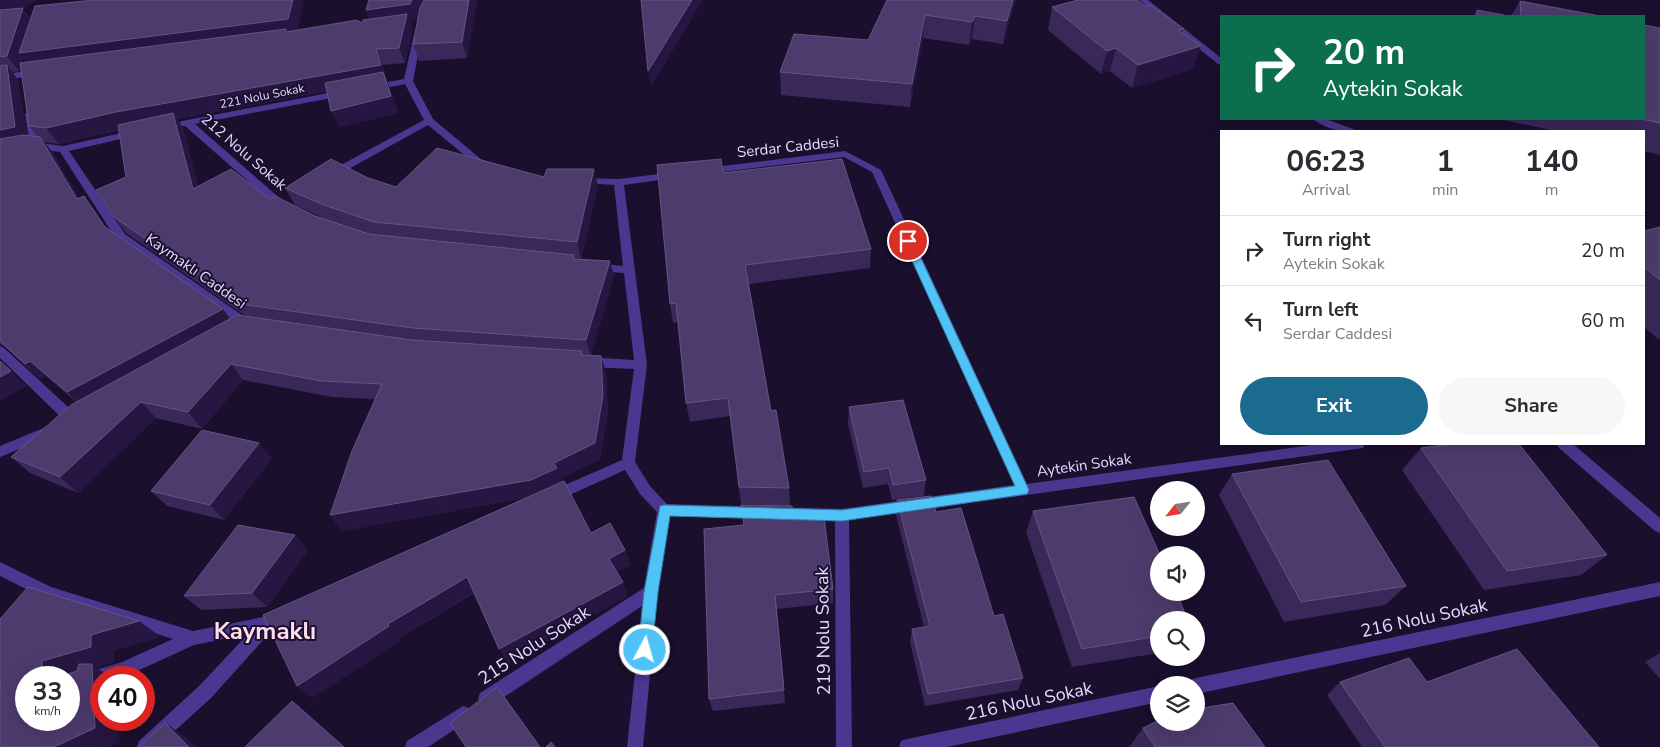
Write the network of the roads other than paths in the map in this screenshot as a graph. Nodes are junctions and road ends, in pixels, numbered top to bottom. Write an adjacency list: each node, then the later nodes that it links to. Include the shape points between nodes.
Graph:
1 (1144, 0): 3 (street)
2 (420, 24): 6 (street)
3 (1220, 61)
4 (44, 71): 5 (street)
5 (0, 78)
6 (408, 80): 9 (street); 10 (street, 221 Nolu Sokak)
7 (28, 101): 14 (street, via 31,147)
8 (1320, 120): 12 (street)
9 (429, 121): 15 (street); 17 (street)
10 (187, 123): 11 (street, 221 Nolu Sokak); 19 (street, 212 Nolu Sokak)
11 (169, 126)
12 (1350, 130)
13 (142, 131): 14 (street)
14 (63, 149): 22 (street, Kaymaklı Caddesi, via 121,237)
15 (495, 174)
16 (571, 179): 18 (street, Serdar Caddesi)
17 (321, 180)
18 (619, 182): 21 (street); 30 (street, Serdar Caddesi, via 845,154 876,170)
19 (296, 211)
20 (582, 266): 21 (street)
21 (630, 270): 25 (street)
22 (247, 327)
23 (0, 351): 28 (street, via 77,417)
24 (574, 361): 25 (street)
25 (641, 366): 29 (street)
26 (1351, 445): 30 (street, Aytekin Sokak)
27 (1565, 445): 34 (street)
28 (0, 452)
29 (628, 463): 31 (street); 32 (street, via 645,490)
30 (1023, 490): 33 (street, Aytekin Sokak)
31 (538, 503)
32 (664, 510): 33 (street, Aytekin Sokak); 37 (street)
33 (842, 516): 47 (street, 219 Nolu Sokak)
34 (1660, 526)
35 (0, 568): 40 (street, via 48,593)
36 (1660, 589): 42 (street, 216 Nolu Sokak)
37 (651, 592): 45 (street, 215 Nolu Sokak); 46 (street)
38 (296, 611): 39 (street)
39 (269, 623): 40 (street); 44 (street, via 205,692)
40 (193, 638): 41 (street, via 124,669)
41 (80, 683)
42 (1205, 684)
43 (1150, 696): 48 (street, 216 Nolu Sokak)
44 (146, 747)
45 (413, 747)
46 (635, 747)
47 (844, 747)
48 (907, 747)

